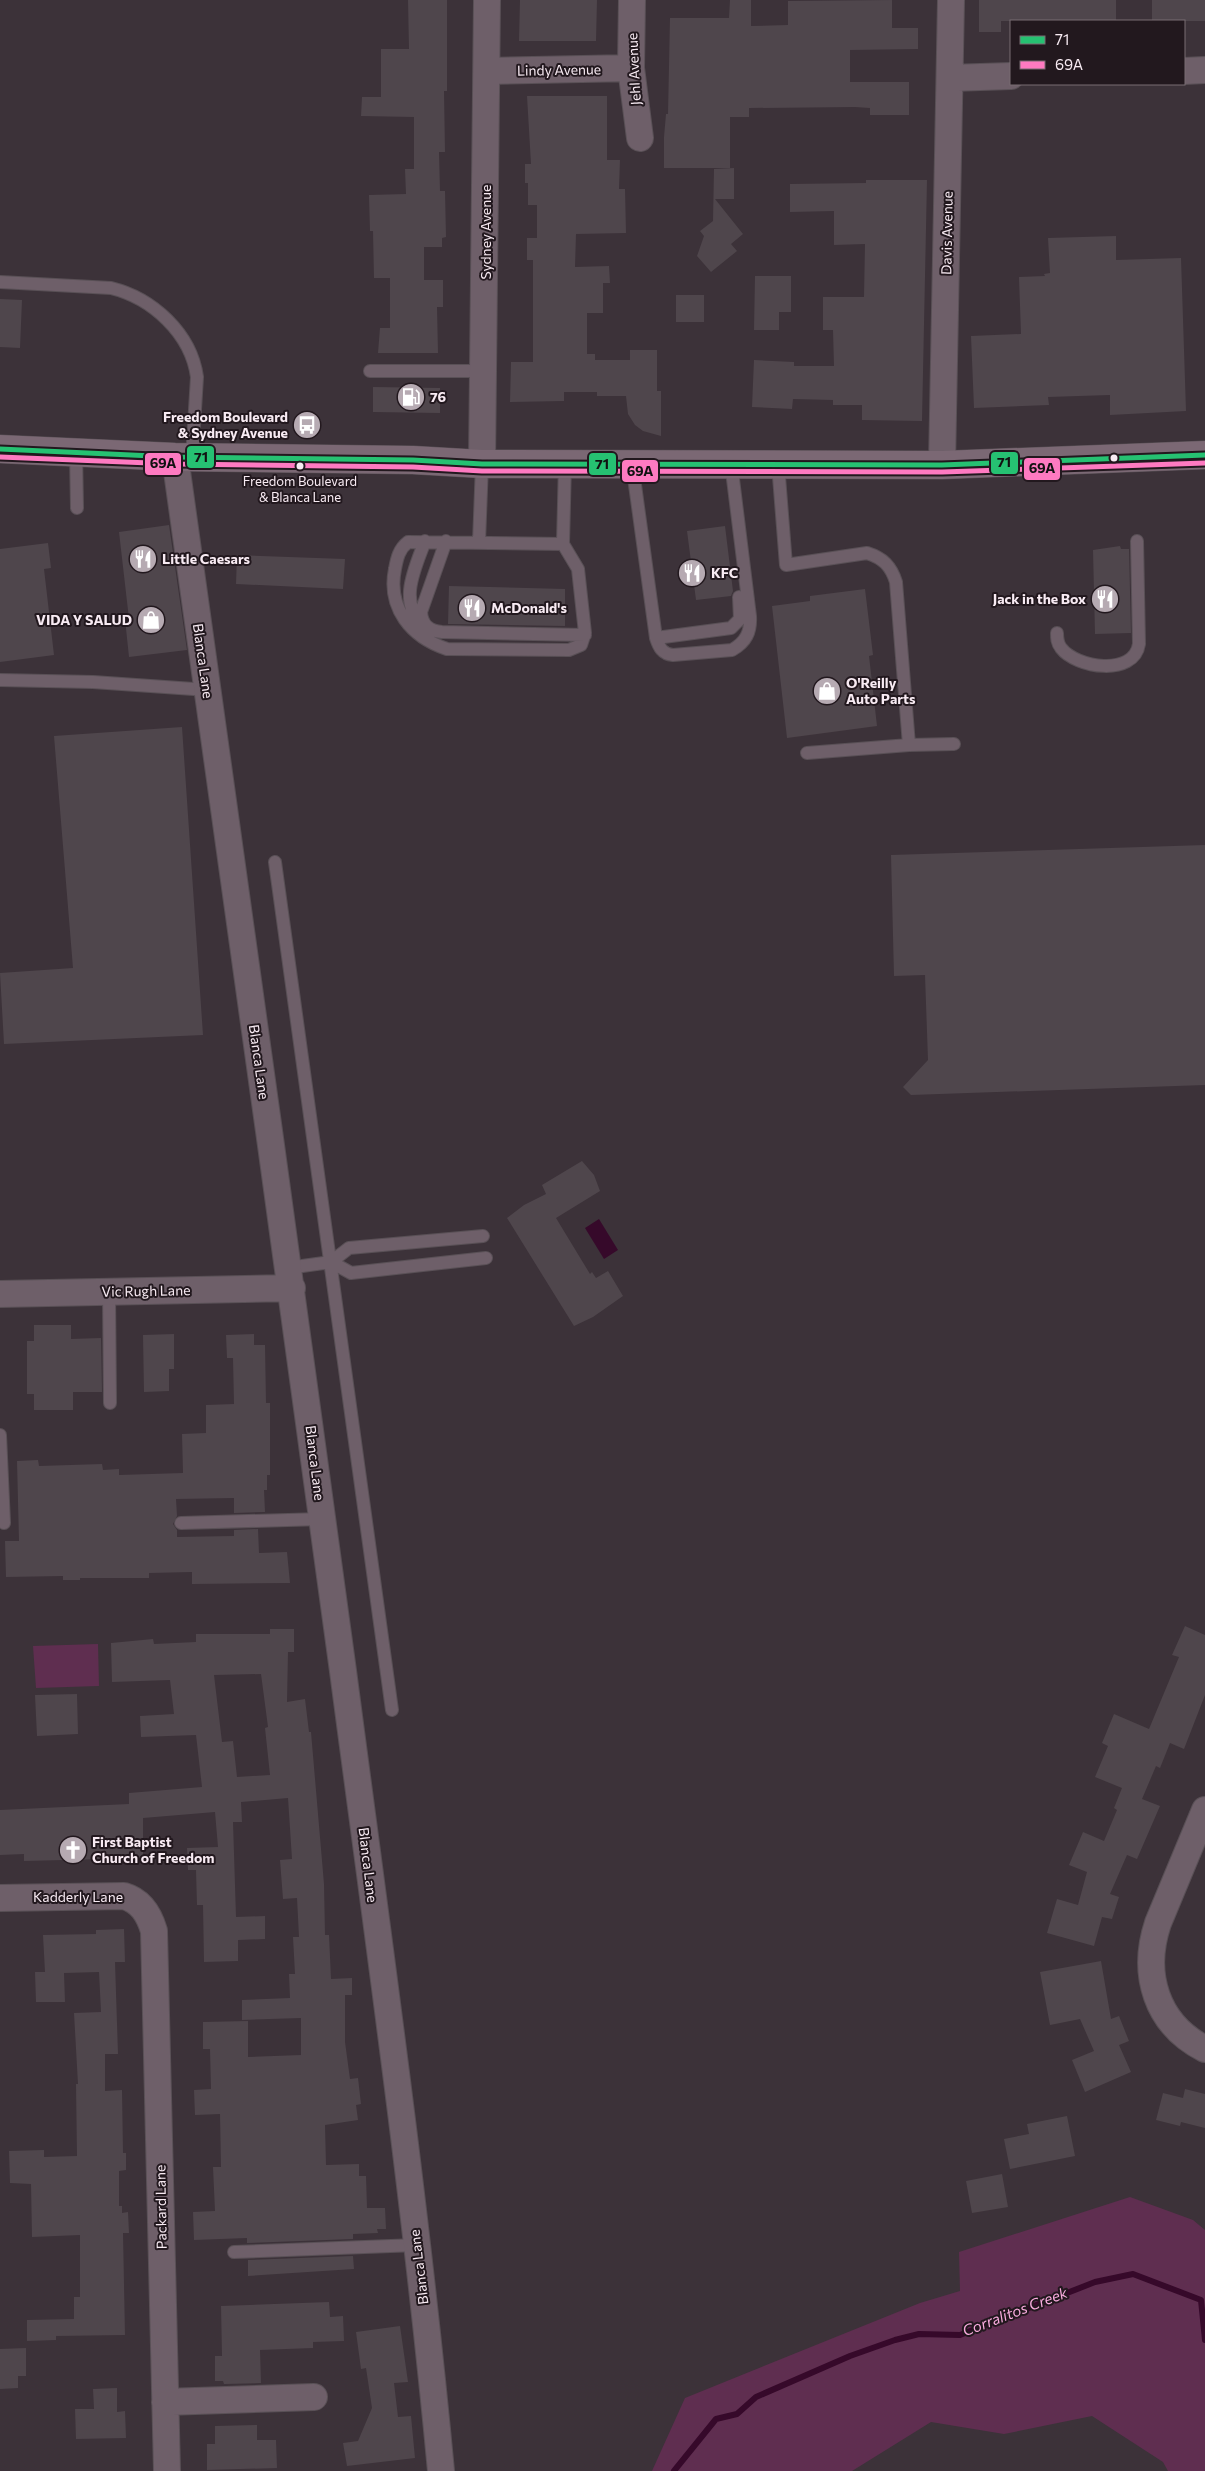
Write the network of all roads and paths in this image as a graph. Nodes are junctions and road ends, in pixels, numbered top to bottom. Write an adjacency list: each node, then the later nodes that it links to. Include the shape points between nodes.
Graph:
1 (487, 0): 6 (street, Sydney Avenue)
2 (632, 0): 4 (street, Jehl Avenue)
3 (951, 0): 9 (street, Davis Avenue)
4 (631, 68): 6 (street, Lindy Avenue); 10 (street, Jehl Avenue)
5 (1205, 70): 7 (street)
6 (487, 71): 13 (street, Sydney Avenue)
7 (1185, 71)
8 (1010, 76): 9 (street)
9 (950, 78): 23 (street, Davis Avenue)
10 (640, 138)
11 (0, 282): 17 (lane, via 111,288 128,292 158,311 177,331 195,363 197,376)
12 (370, 371): 13 (lane)
13 (484, 371): 21 (street, Sydney Avenue)
14 (0, 449): 15 (main road)
15 (76, 453): 17 (main road); 25 (lane)
16 (1205, 455): 23 (main road)
17 (183, 458): 21 (main road, via 413,460); 36 (street, Blanca Lane)
18 (565, 463): 19 (main road); 21 (main road); 30 (lane)
19 (632, 463): 20 (main road); 34 (lane)
20 (731, 463): 22 (main road); 24 (lane)
21 (482, 464): 28 (lane)
22 (778, 464): 23 (main road); 37 (lane, via 786,565 867,553 879,557 892,568 896,582)
23 (942, 465)
24 (736, 502): 34 (lane, via 729,513 740,619 727,630); 34 (lane, via 750,616 749,633 740,646 732,650 672,656 660,649)
25 (77, 508)
26 (424, 541): 27 (lane); 31 (lane, via 410,602 414,614); 33 (lane, via 408,542 400,551 393,578 394,591 403,619 432,644 464,650 568,650 581,645)
27 (446, 541): 28 (lane); 31 (lane, via 421,612)
28 (479, 542): 30 (lane)
29 (1136, 542): 32 (lane, via 1139,644 1132,659 1123,663 1093,665 1066,653 1058,643)
30 (563, 544): 33 (lane, via 578,569)
31 (427, 627): 33 (lane, via 442,632)
32 (1057, 633)
33 (585, 636)
34 (656, 638)
35 (0, 680): 36 (lane)
36 (208, 690): 44 (street, Blanca Lane)
37 (909, 744): 38 (lane); 39 (lane)
38 (954, 744)
39 (807, 753)
40 (275, 862): 43 (lane)
41 (482, 1236): 43 (lane, via 350,1248)
42 (486, 1258): 43 (lane, via 351,1273)
43 (332, 1262): 44 (lane); 52 (lane)
44 (290, 1278): 45 (street, Vic Rugh Lane); 49 (street, Blanca Lane)
45 (109, 1292): 46 (street, Vic Rugh Lane); 47 (lane)
46 (0, 1294)
47 (110, 1403)
48 (0, 1435): 50 (lane)
49 (322, 1519): 51 (lane); 57 (street, Blanca Lane)
50 (4, 1523)
51 (180, 1524)
52 (392, 1710)
53 (1205, 1810): 56 (street, via 1158,1923 1150,1959 1151,1977 1163,2008 1186,2038)
54 (0, 1898): 55 (street, Kadderly Lane, via 112,1894 130,1898 148,1914)
55 (155, 1944): 60 (street, Packard Lane)
56 (1205, 2049)
57 (417, 2245): 58 (lane); 62 (street, Blanca Lane)
58 (234, 2252)
59 (314, 2397): 60 (street)
60 (165, 2402): 61 (street, Packard Lane)
61 (167, 2471)
62 (441, 2471)

